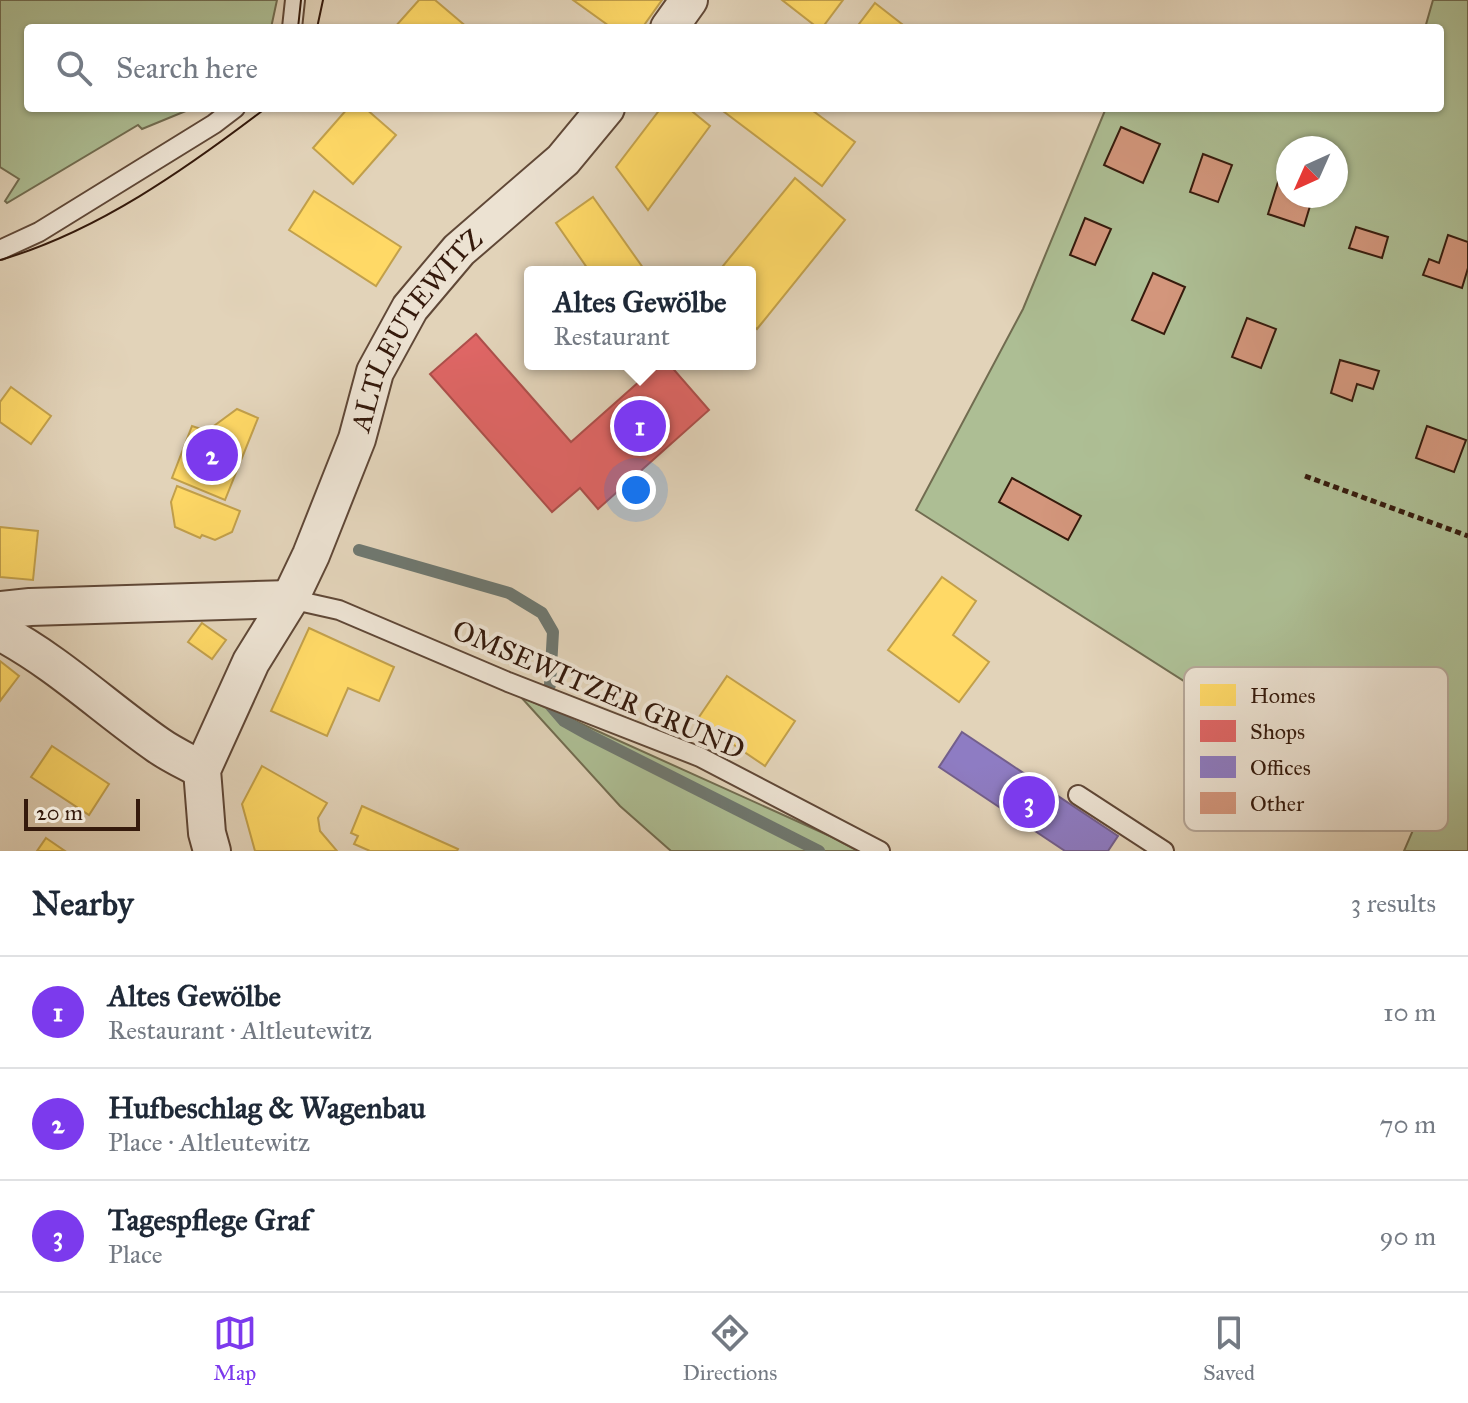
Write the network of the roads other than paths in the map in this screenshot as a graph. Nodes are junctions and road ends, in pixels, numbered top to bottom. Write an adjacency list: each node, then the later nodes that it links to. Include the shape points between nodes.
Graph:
1 (295, 0): 3 (lane)
2 (689, 0): 4 (street)
3 (292, 24)
4 (672, 24)
5 (230, 112): 7 (lane, via 39,232)
6 (603, 112): 8 (street, ALTLEUTEWITZ, via 563,160 459,250 410,308 375,372 357,439)
7 (0, 250)
8 (290, 599): 9 (street); 11 (street, ALTLEUTEWITZ, via 251,662); 14 (lane, OMSEWITZER GRUND, via 339,610 700,757)
9 (0, 610)
10 (0, 632): 11 (street, via 160,747)
11 (202, 770): 13 (street)
12 (1078, 795): 15 (lane)
13 (212, 851)
14 (880, 851)
15 (1164, 851)

